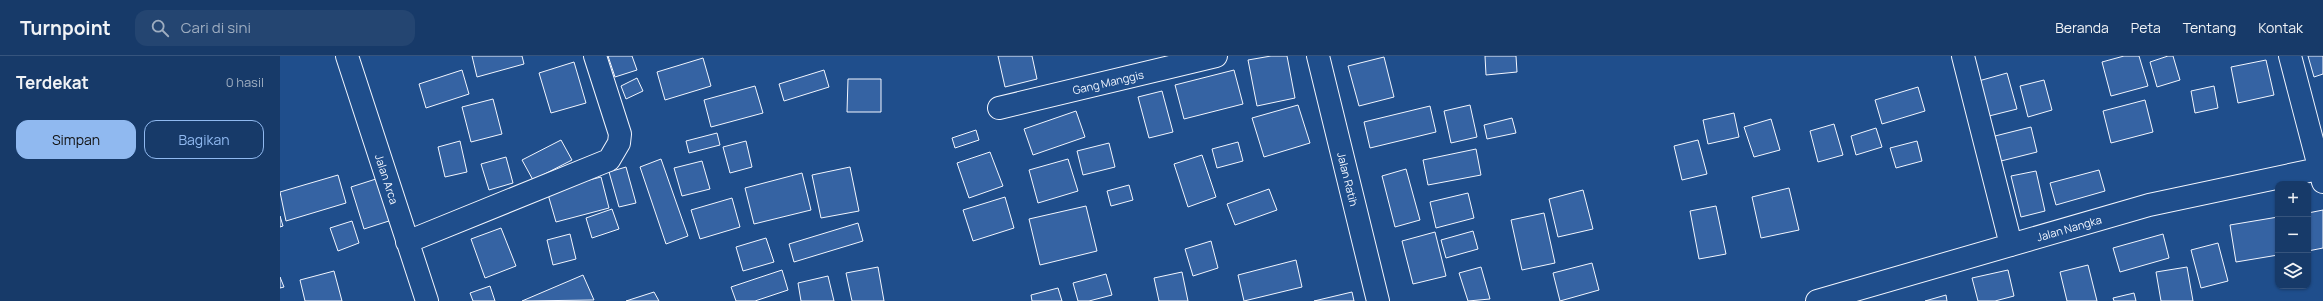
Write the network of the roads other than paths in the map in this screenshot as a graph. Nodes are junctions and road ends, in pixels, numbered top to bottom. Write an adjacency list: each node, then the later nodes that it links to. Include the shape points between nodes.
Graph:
1 (347, 56): 9 (street, Jalan Arca)
2 (595, 56): 9 (street, via 620,134 619,143 609,160)
3 (1216, 56): 7 (street, Gang Manggis)
4 (1318, 56): 12 (street, Jalan Ratih)
5 (1963, 56): 10 (street)
6 (2290, 56): 8 (street)
7 (999, 108)
8 (2322, 173): 10 (street, Jalan Nangka, via 2149,205)
9 (407, 242): 11 (street, Jalan Arca)
10 (2011, 245): 13 (street, Jalan Nangka)
11 (427, 301)
12 (1378, 301)
13 (1817, 301)

